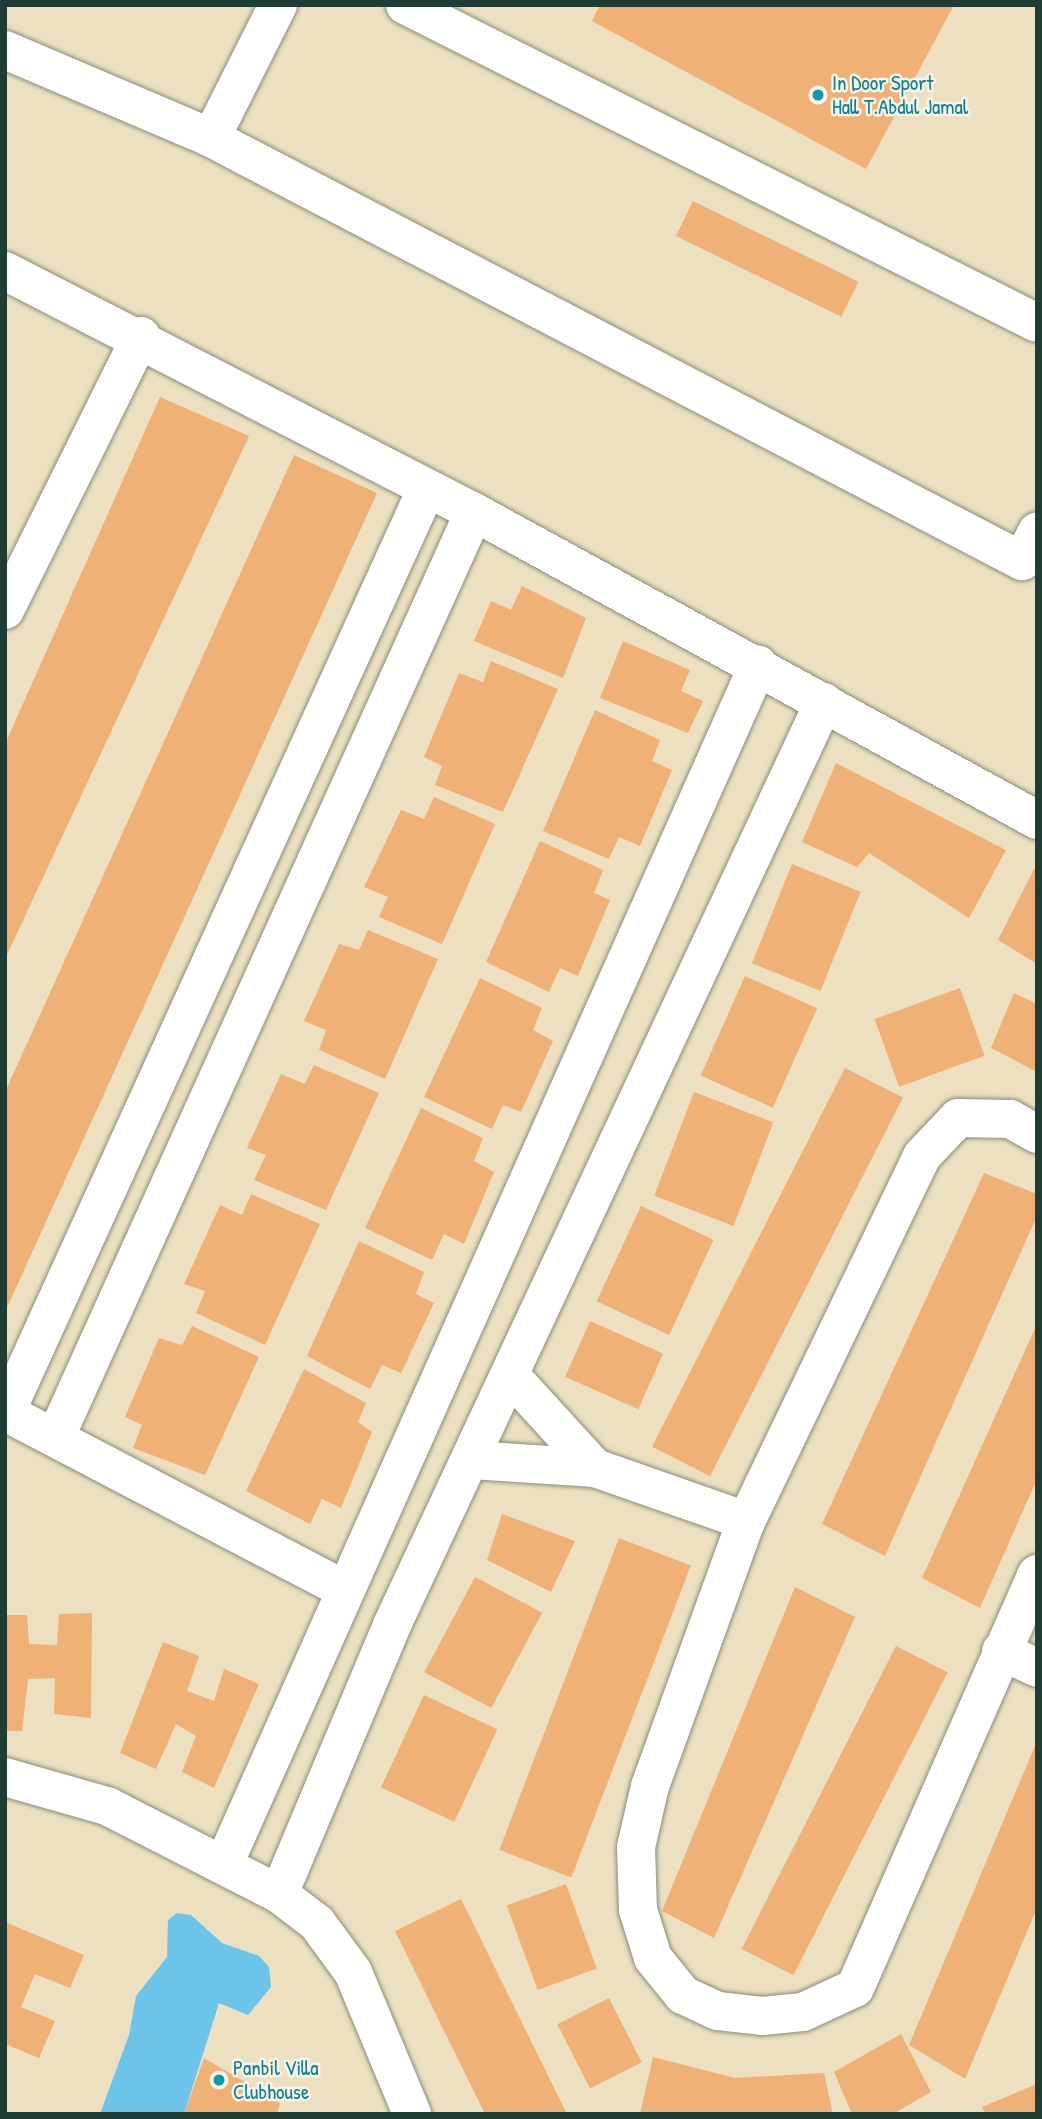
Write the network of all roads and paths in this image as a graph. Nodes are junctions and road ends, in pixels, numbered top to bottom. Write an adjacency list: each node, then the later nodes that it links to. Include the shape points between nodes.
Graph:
1 (278, 5): 4 (street)
2 (405, 5): 6 (street)
3 (5, 50): 4 (street)
4 (211, 138): 10 (street)
5 (5, 271): 7 (street)
6 (1037, 323)
7 (141, 336): 8 (street); 11 (street)
8 (425, 492): 9 (street); 17 (street)
9 (474, 512): 12 (street); 18 (street)
10 (1032, 560)
11 (5, 610)
12 (758, 665): 13 (street); 23 (street)
13 (824, 702): 14 (street); 16 (street)
14 (1037, 820)
15 (1037, 1134): 21 (street, via 1010,1119 958,1118 922,1156)
16 (510, 1375): 19 (street); 20 (street)
17 (6, 1412): 18 (street)
18 (57, 1434): 23 (street)
19 (472, 1460): 20 (street); 28 (street, via 392,1625)
20 (595, 1468): 21 (street)
21 (746, 1521): 24 (street, via 650,1786 636,1846 638,1910 653,1958 683,1995 718,2011 762,2016 803,2012 855,1988)
22 (1037, 1574): 24 (street)
23 (343, 1589): 27 (street)
24 (1001, 1651): 25 (street)
25 (1037, 1668)
26 (5, 1777): 27 (street, via 107,1807)
27 (224, 1864): 28 (street)
28 (279, 1894): 29 (street, via 339,1947)
29 (412, 2114)

